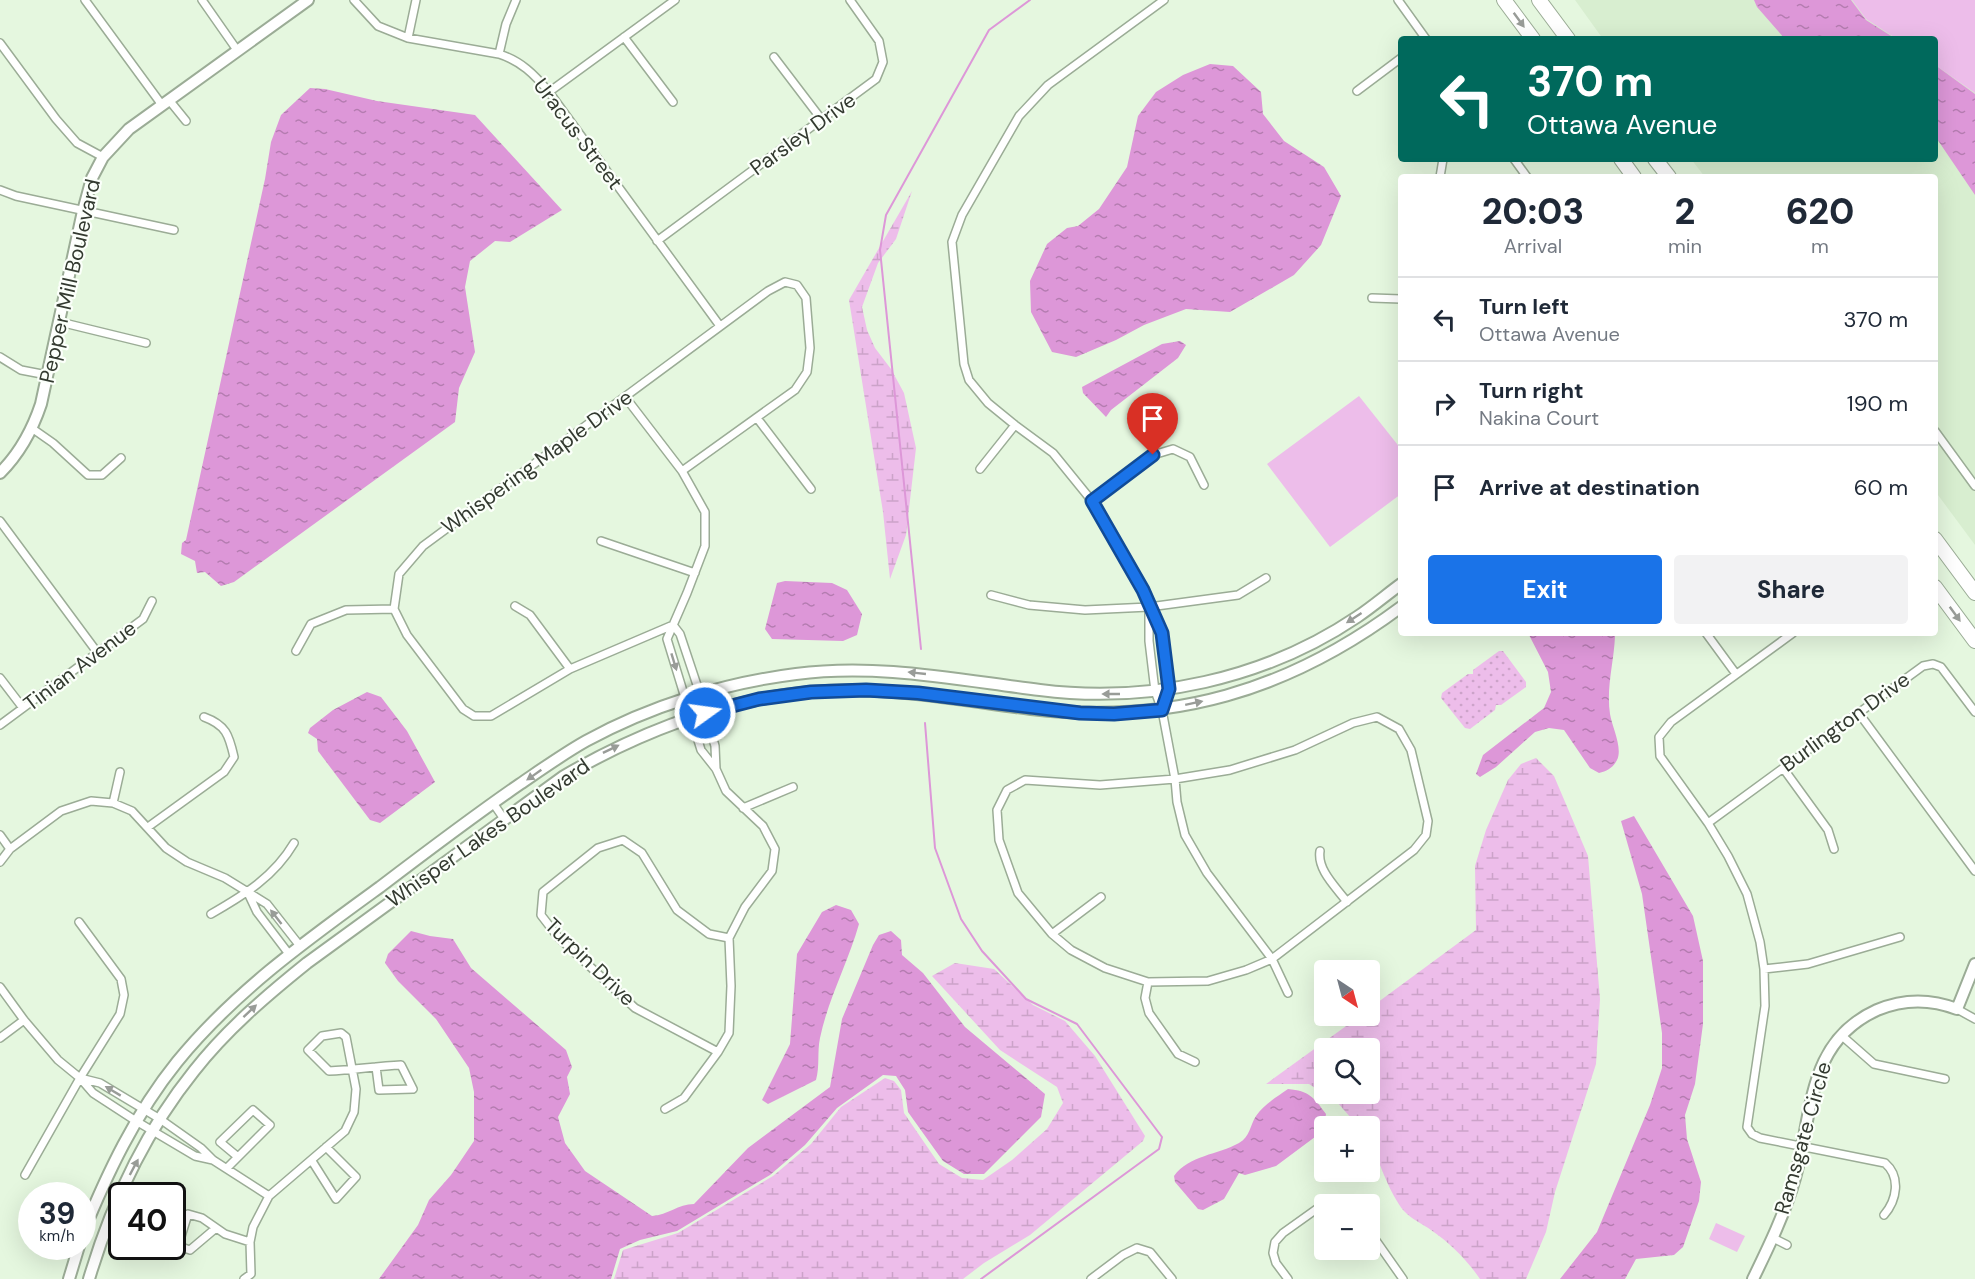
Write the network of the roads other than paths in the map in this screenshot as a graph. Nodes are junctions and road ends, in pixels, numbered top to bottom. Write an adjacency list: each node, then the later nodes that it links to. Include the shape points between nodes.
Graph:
1 (85, 0): 25 (street)
2 (202, 0): 19 (street)
3 (308, 0): 19 (street, Pepper Mill Boulevard)
4 (354, 0): 17 (street, Uracus Street, via 378,26)
5 (416, 0): 17 (street)
6 (516, 0): 20 (street)
7 (675, 0): 16 (street)
8 (849, 0): 27 (street, Parsley Drive, via 879,41 882,62 876,79)
9 (1164, 0): 45 (street, via 1048,85 1019,116 962,215 952,242 964,364 969,380 988,403)
10 (1398, 0): 13 (street)
11 (1504, 0): 14 (highway, one-way to 14)
12 (1539, 0): 15 (highway)
13 (1424, 36)
14 (1531, 36)
15 (1566, 36)
16 (624, 37): 24 (street); 26 (street)
17 (408, 39): 20 (street, Uracus Street)
18 (0, 43): 29 (street, via 77,143)
19 (237, 50): 25 (street, Pepper Mill Boulevard)
20 (499, 54): 24 (street, Uracus Street, via 531,71)
21 (774, 57): 27 (street)
22 (1398, 60): 23 (street)
23 (1357, 91)
24 (549, 92): 35 (street, Uracus Street)
25 (166, 102): 28 (street); 29 (street, Pepper Mill Boulevard, via 129,129)
26 (672, 102)
27 (822, 120): 35 (street, Parsley Drive)
28 (186, 121)
29 (103, 157): 33 (street, Pepper Mill Boulevard)
30 (1657, 162): 31 (highway)
31 (1667, 174)
32 (0, 190): 33 (street)
33 (83, 210): 34 (street); 38 (street, Pepper Mill Boulevard)
34 (174, 230)
35 (657, 241): 39 (street, Uracus Street)
36 (1372, 298): 37 (street)
37 (1398, 299)
38 (60, 322): 40 (street); 42 (street, Pepper Mill Boulevard)
39 (720, 326): 43 (street, Whispering Maple Drive); 44 (street, Whispering Maple Drive, via 785,282 797,285 806,298 810,348 807,372 795,390)
40 (146, 343)
41 (0, 357): 42 (street, via 21,370)
42 (47, 375): 46 (street, Pepper Mill Boulevard)
43 (626, 398): 50 (street); 68 (street, Whispering Maple Drive, via 423,546 399,574)
44 (757, 418): 50 (street, Whispering Maple Drive); 54 (street)
45 (1015, 425): 49 (street); 55 (street, via 1053,453)
46 (33, 429): 48 (street, via 88,475 102,475); 51 (street, Pepper Mill Boulevard)
47 (1938, 435): 53 (street)
48 (121, 458)
49 (980, 469)
50 (682, 471): 59 (street, via 705,512 705,546)
51 (0, 473)
52 (1204, 485): 55 (street, via 1190,457 1173,448 1153,455)
53 (1975, 486)
54 (811, 489)
55 (1092, 501): 67 (street)
56 (0, 521): 75 (street)
57 (601, 541): 59 (street)
58 (1938, 543): 63 (highway)
59 (695, 573): 70 (street)
60 (1266, 578): 67 (street, via 1238,596)
61 (1398, 586): 79 (street, Whisper Lakes Boulevard, one-way to 79, via 1357,617 1298,650 1241,672)
62 (1938, 591): 73 (highway, one-way to 73)
63 (1975, 593)
64 (991, 595): 67 (street, via 1085,610)
65 (152, 601): 75 (street, Tinian Avenue, via 143,619)
66 (515, 606): 76 (street, via 530,615)
67 (1149, 607): 79 (street, via 1162,633); 80 (street)
68 (394, 609): 74 (street, via 346,610 311,624); 76 (street, via 414,644 463,709 474,716 491,716)
69 (1398, 609): 84 (street, Whisper Lakes Boulevard, one-way to 69, via 1217,699 1272,681 1348,644)
70 (673, 625): 76 (street); 81 (street, via 680,634); 82 (street, one-way to 82, via 666,639)
71 (1708, 636): 77 (street)
72 (1789, 636): 77 (street)
73 (1975, 641)
74 (296, 651)
75 (97, 652): 83 (street, Tinian Avenue)
76 (570, 669)
77 (1736, 674): 100 (street, via 1671,722 1658,742 1661,760)
78 (0, 678): 83 (street)
79 (1169, 689): 80 (street, Whisper Lakes Boulevard); 84 (street)
80 (1155, 691): 81 (street, Whisper Lakes Boulevard, one-way to 81, via 1083,694 897,671 843,670 797,673); 84 (street)
81 (700, 694): 82 (street, Whisper Lakes Boulevard); 87 (street)
82 (685, 699): 89 (street); 97 (street, Whisper Lakes Boulevard, one-way to 97, via 586,741)
83 (23, 708): 90 (street, Tinian Avenue)
84 (1162, 710): 87 (street, Whisper Lakes Boulevard, via 1080,713 866,690 759,699); 94 (street)
85 (1858, 712): 86 (street, Burlington Drive, via 1930,664 1943,670); 91 (street, Burlington Drive); 108 (street)
86 (1975, 712)
87 (705, 713): 89 (street, Whisper Lakes Boulevard); 92 (street, via 715,746)
88 (204, 717): 101 (street, via 215,721 229,735 234,757 224,772)
89 (690, 717): 92 (street, via 701,750); 99 (street, Whisper Lakes Boulevard, one-way to 89, via 602,754)
90 (0, 725)
91 (1783, 768): 100 (street, Burlington Drive); 105 (street, via 1828,830)
92 (716, 769): 98 (street, via 726,791)
93 (120, 772): 96 (street)
94 (1175, 779): 111 (street, via 1230,770 1295,750 1353,723 1377,717 1399,729 1412,750 1428,821 1426,836 1414,850); 114 (street, via 1100,785 1025,780 1007,790 997,810 999,840 1018,892); 119 (street, via 1185,835 1207,873)
95 (793, 787): 98 (street)
96 (113, 803): 101 (street, via 132,811); 104 (street, via 92,801 61,811)
97 (493, 803): 99 (street); 117 (street, Whisper Lakes Boulevard)
98 (743, 808): 116 (street, via 763,826 775,849 772,871 745,907)
99 (504, 819): 138 (street, Whisper Lakes Boulevard, one-way to 99, via 194,1071 271,991)
100 (1708, 823): 121 (street, via 1747,894)
101 (148, 827): 109 (street, via 166,848 187,862)
102 (0, 835): 104 (street)
103 (294, 843): 109 (street, via 285,860)
104 (10, 849): 107 (street)
105 (1834, 849)
106 (1320, 851): 111 (street, via 1322,869)
107 (0, 862)
108 (1975, 871)
109 (248, 893): 112 (street); 117 (street, one-way to 109, via 267,904); 118 (street, via 257,912)
110 (1101, 897): 114 (street)
111 (1347, 902): 119 (street)
112 (211, 914)
113 (80, 922): 134 (street, via 121,979 124,995 120,1014)
114 (1052, 934): 122 (street, via 1071,950 1105,968)
115 (1900, 937): 121 (street, via 1808,964)
116 (729, 938): 130 (street, via 729,1034); 130 (street, Turpin Drive, via 709,934 677,910 642,853 623,840 598,848 543,892 541,915 558,937 635,1008)
117 (300, 946): 118 (street, Whisper Lakes Boulevard)
118 (289, 954): 136 (street, Whisper Lakes Boulevard, via 215,1019)
119 (1272, 959): 122 (street, via 1208,981); 124 (street)
120 (1975, 964): 125 (street)
121 (1764, 969): 142 (street, via 1765,1006 1747,1127 1760,1138)
122 (1148, 982): 131 (street, via 1145,998 1149,1013 1178,1054)
123 (0, 987): 127 (street)
124 (1288, 993)
125 (1957, 1009): 126 (street, Ramsgate Circle); 128 (street, Ramsgate Circle, via 1934,1003 1901,1003 1867,1015)
126 (1975, 1019)
127 (24, 1020): 129 (street); 134 (street, via 58,1060)
128 (1841, 1035): 135 (street, via 1874,1064); 142 (street, Ramsgate Circle, via 1827,1053 1816,1078)
129 (0, 1038)
130 (718, 1052): 137 (street, via 684,1098)
131 (1195, 1062)
132 (376, 1066): 132 (street, via 401,1065 413,1089 379,1090); 133 (street)
133 (353, 1070): 133 (street, via 329,1071 308,1050 321,1036 341,1034 346,1037); 141 (street, via 354,1112 345,1131)
134 (80, 1078): 136 (street, one-way to 134, via 100,1083); 139 (street, via 93,1093); 147 (street)
135 (1945, 1079)
136 (144, 1109): 138 (street); 139 (street, Whisper Lakes Boulevard)
137 (664, 1109)
138 (160, 1119): 140 (street, Whisper Lakes Boulevard); 144 (street)
139 (136, 1121): 140 (street); 149 (street, Whisper Lakes Boulevard)
140 (153, 1131): 144 (street, via 195,1156); 160 (street, Whisper Lakes Boulevard, one-way to 140, via 119,1195)
141 (326, 1147): 145 (street); 145 (street, via 356,1177 336,1199)
142 (1803, 1147): 151 (street, via 1888,1165 1895,1182 1892,1203); 153 (street, Ramsgate Circle)
143 (238, 1157): 143 (street, via 270,1125 253,1110 220,1142); 146 (street)
144 (213, 1160): 146 (street)
145 (312, 1161): 148 (street)
146 (227, 1168): 148 (street)
147 (25, 1175)
148 (269, 1196): 154 (street)
149 (96, 1202)
150 (1314, 1211): 163 (street, via 1275,1242 1276,1263)
151 (1884, 1215)
152 (216, 1228): 152 (street, via 188,1214 178,1246 190,1250); 154 (street)
153 (1773, 1238): 155 (street); 165 (street, Ramsgate Circle)
154 (250, 1242): 158 (street)
155 (1787, 1245)
156 (1380, 1246): 164 (street)
157 (75, 1260): 159 (street)
158 (250, 1277)
159 (69, 1279)
160 (88, 1279)
161 (1091, 1279): 162 (street, via 1137,1248 1150,1252)
162 (1172, 1279)
163 (1288, 1279)
164 (1403, 1279)
165 (1753, 1279)

